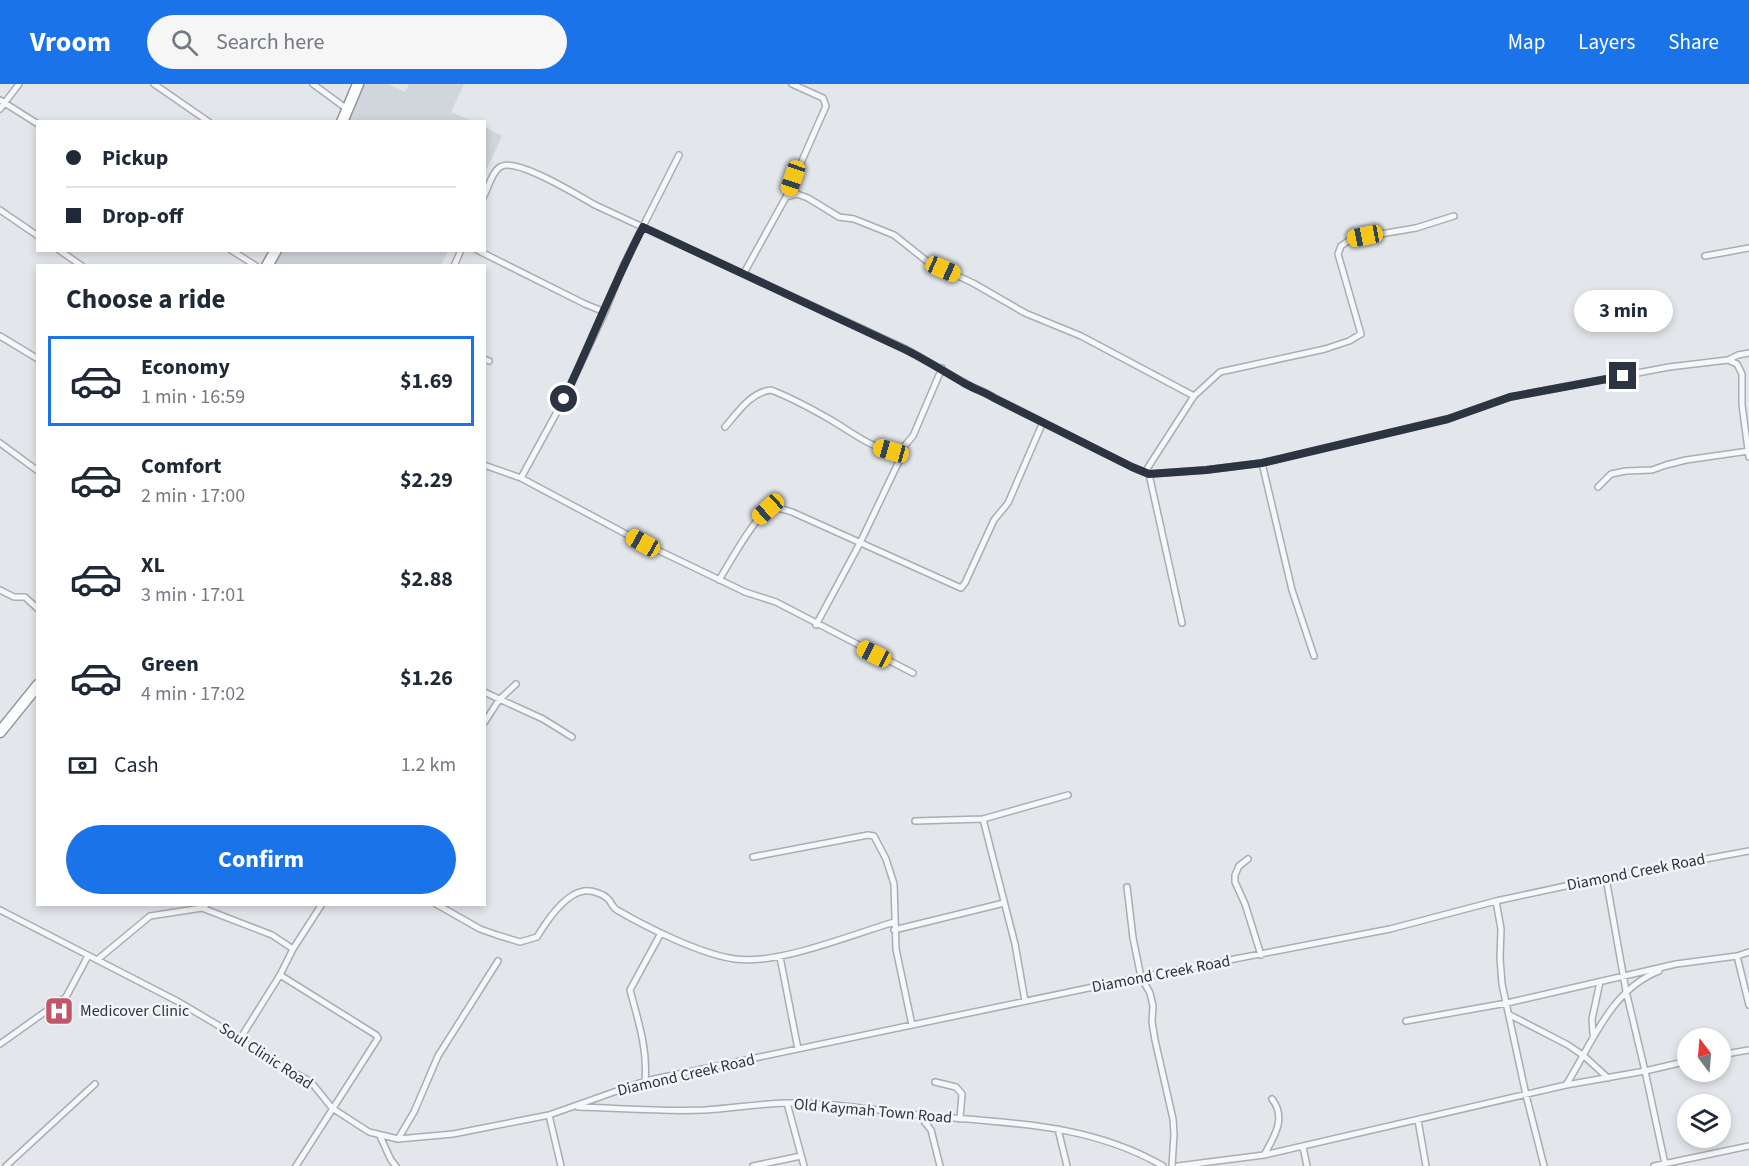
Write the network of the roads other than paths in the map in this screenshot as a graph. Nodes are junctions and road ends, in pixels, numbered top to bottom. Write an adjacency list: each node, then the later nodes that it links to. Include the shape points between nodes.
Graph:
1 (19, 84): 6 (street)
2 (154, 84): 9 (street)
3 (313, 84): 8 (street)
4 (358, 84): 8 (highway)
5 (792, 84): 14 (street, via 826,102)
6 (2, 101): 7 (street); 11 (street)
7 (0, 109)
8 (347, 109): 10 (highway)
9 (205, 120)
10 (343, 120)
11 (36, 122)
12 (679, 155): 17 (street)
13 (486, 192): 17 (street, via 500,166 518,166)
14 (786, 197): 26 (street); 33 (street, via 797,194 839,217 894,235 928,262)
15 (0, 210): 18 (street)
16 (1454, 216): 33 (street, via 1416,228 1351,239 1341,246 1338,254 1361,334 1325,349 1220,372)
17 (643, 227): 26 (street); 27 (street)
18 (36, 235)
19 (1749, 248): 23 (street)
20 (62, 252): 24 (street)
21 (234, 252): 25 (street)
22 (481, 252): 27 (street)
23 (1705, 256)
24 (79, 264)
25 (253, 264)
26 (744, 273): 32 (street)
27 (604, 312): 43 (street, via 564,399)
28 (0, 336): 30 (street)
29 (1749, 353): 31 (street)
30 (36, 358)
31 (1728, 360): 38 (street, via 1737,364 1742,374); 39 (street, via 1510,397 1448,419)
32 (942, 368): 34 (street); 37 (street, via 913,436)
33 (1194, 396): 42 (street)
34 (1043, 422): 42 (street); 45 (street, via 1008,503 994,520 961,588)
35 (725, 427): 37 (street, via 761,391 771,390 879,447)
36 (0, 443): 41 (street)
37 (900, 451): 45 (street, via 902,457)
38 (1748, 453): 44 (street, via 1611,474)
39 (1262, 463): 42 (street); 51 (street, via 1292,590)
40 (486, 466): 43 (street)
41 (36, 470)
42 (1147, 473): 49 (street)
43 (521, 478): 46 (street)
44 (1598, 488)
45 (860, 543): 46 (street, via 792,512 768,509); 50 (street)
46 (719, 580): 50 (street, via 776,602)
47 (0, 590): 48 (street, via 25,597)
48 (36, 607)
49 (1182, 623)
50 (816, 625): 52 (street)
51 (1314, 656)
52 (913, 674)
53 (516, 684): 56 (street)
54 (36, 687): 58 (highway)
55 (486, 693): 56 (street)
56 (500, 700): 57 (street); 59 (street)
57 (486, 720)
58 (0, 732)
59 (572, 736)
60 (1068, 795): 61 (street)
61 (982, 819): 62 (street); 69 (street)
62 (915, 821)
63 (1749, 851): 66 (street, Diamond Creek Road)
64 (753, 857): 74 (street, via 874,836 894,884)
65 (1248, 859): 79 (street, via 1239,866 1235,882)
66 (1606, 878): 68 (street, Diamond Creek Road); 87 (street)
67 (1127, 887): 88 (street)
68 (1496, 901): 79 (street, Diamond Creek Road, via 1390,929); 92 (street)
69 (1005, 903): 75 (street); 91 (street)
70 (205, 906): 77 (street, via 272,935); 83 (street, via 150,916)
71 (321, 906): 77 (street)
72 (440, 906): 76 (street, via 480,929 520,942 537,938 549,916 568,899 591,891 608,899 614,909)
73 (0, 910): 80 (street, Soul Clinic Road)
74 (894, 922): 75 (street); 82 (street)
75 (894, 930): 96 (street)
76 (661, 933): 82 (street, via 736,959); 107 (street, via 630,990 642,1036)
77 (293, 949): 86 (street)
78 (1749, 952): 81 (street)
79 (1261, 955): 88 (street, Diamond Creek Road)
80 (88, 956): 83 (street, Soul Clinic Road); 99 (street, via 66,997)
81 (1737, 956): 85 (street); 93 (street)
82 (780, 957): 100 (street)
83 (97, 960): 98 (street, Soul Clinic Road)
84 (498, 960): 122 (street, via 438,1056)
85 (1676, 964): 87 (street); 90 (street, via 1652,973)
86 (280, 975): 98 (street); 115 (street, via 378,1036)
87 (1624, 976): 89 (street); 90 (street)
88 (1141, 977): 91 (street, Diamond Creek Road); 137 (street, via 1153,1006 1155,1040 1173,1119)
89 (1600, 982): 92 (street); 97 (street, via 1592,1018)
90 (1626, 991): 97 (street); 105 (street)
91 (1025, 1001): 96 (street, Diamond Creek Road)
92 (1507, 1003): 94 (street); 95 (street)
93 (1749, 1005)
94 (1510, 1015): 103 (street); 111 (street)
95 (1406, 1021)
96 (912, 1025): 100 (street, Diamond Creek Road)
97 (1594, 1036): 103 (street)
98 (240, 1039): 115 (street, Soul Clinic Road, via 311,1082)
99 (0, 1044)
100 (798, 1049): 107 (street, Diamond Creek Road)
101 (1749, 1050): 102 (street)
102 (1731, 1053)
103 (1584, 1056): 106 (street); 110 (street)
104 (1677, 1064): 105 (street)
105 (1645, 1071): 106 (street); 127 (street)
106 (1608, 1078): 110 (street)
107 (645, 1081): 114 (street, Diamond Creek Road)
108 (935, 1082): 118 (street, via 956,1087 962,1094)
109 (95, 1084): 128 (street)
110 (1566, 1085): 111 (street)
111 (1526, 1095): 119 (street); 141 (street)
112 (1272, 1099): 125 (street, via 1279,1125)
113 (787, 1103): 114 (street, Old Kaymah Town Road, via 702,1110); 117 (street, Old Kaymah Town Road, via 849,1106); 126 (street)
114 (576, 1107): 116 (street, Soul Clinic Road)
115 (332, 1108): 121 (street, Soul Clinic Road); 129 (street)
116 (549, 1115): 122 (street, Soul Clinic Road, via 453,1134); 131 (street)
117 (920, 1116): 118 (street, Old Kaymah Town Road); 134 (street, via 932,1130)
118 (960, 1119): 120 (street, Old Kaymah Town Road)
119 (1418, 1120): 124 (street); 140 (street)
120 (1058, 1129): 135 (street); 136 (street, Old Kaymah Town Road, via 1110,1142)
121 (380, 1136): 122 (street, Soul Clinic Road); 130 (street)
122 (398, 1139)
123 (1749, 1146): 127 (street)
124 (1303, 1147): 125 (street); 139 (street)
125 (1264, 1155): 138 (street)
126 (801, 1156): 132 (street); 133 (street)
127 (1665, 1164): 142 (street)
128 (6, 1166)
129 (296, 1166)
130 (396, 1166)
131 (561, 1166)
132 (753, 1166)
133 (804, 1166)
134 (940, 1166)
135 (1067, 1166)
136 (1163, 1166)
137 (1172, 1166)
138 (1178, 1166)
139 (1307, 1166)
140 (1426, 1166)
141 (1545, 1166)
142 (1654, 1166)

